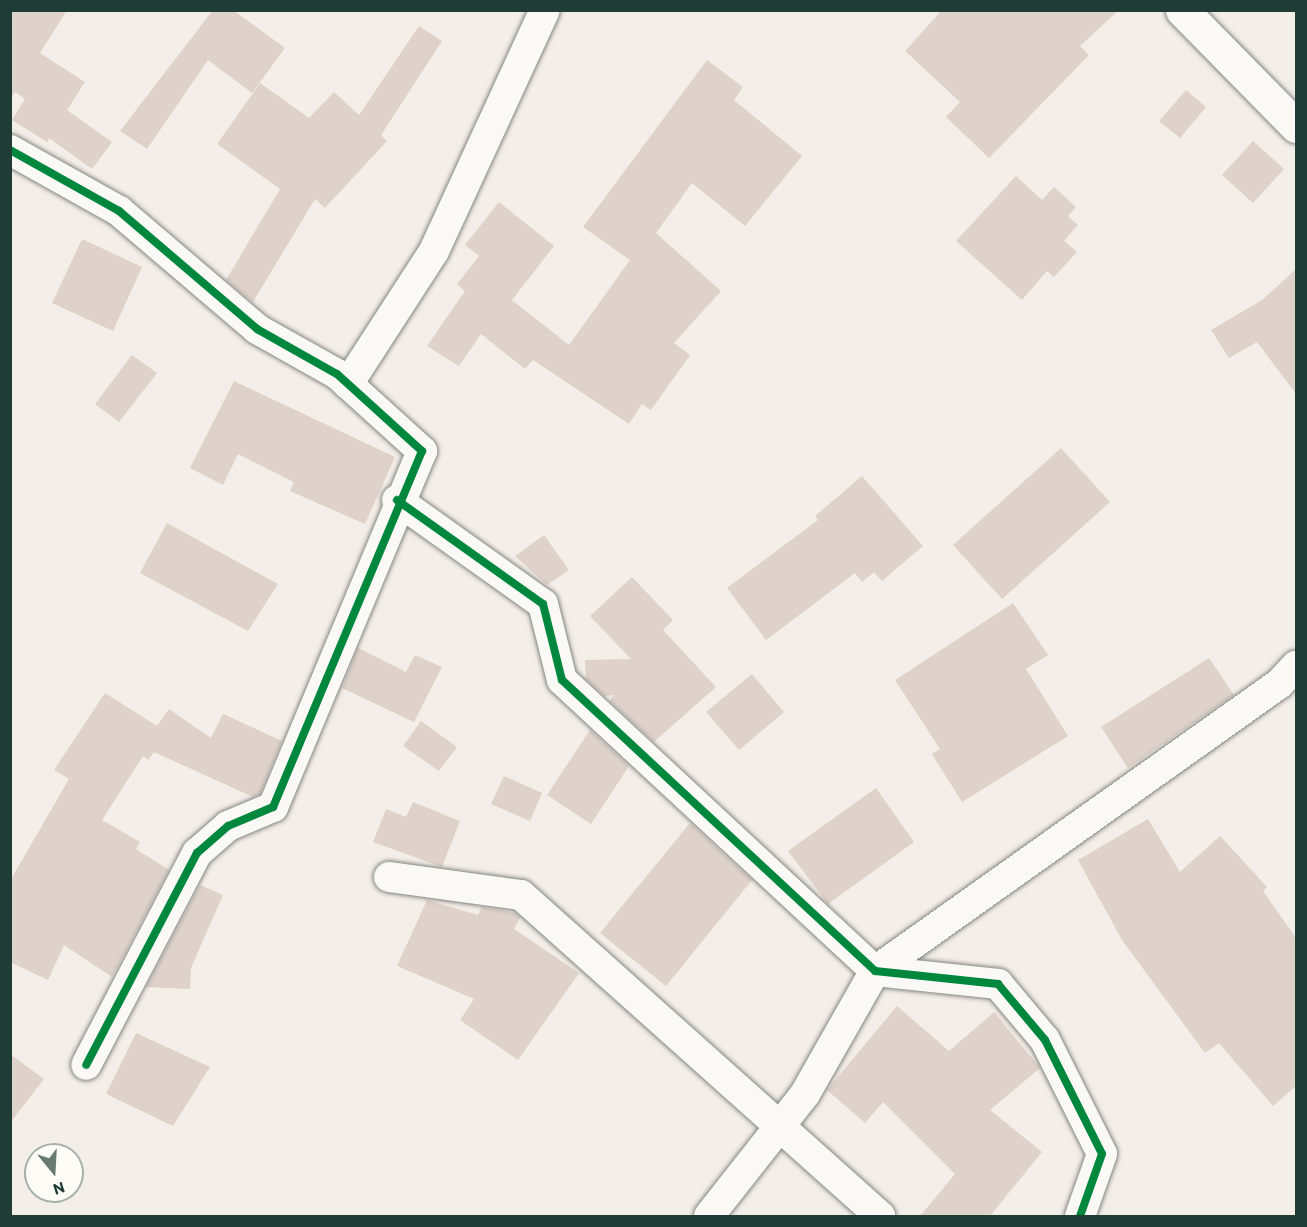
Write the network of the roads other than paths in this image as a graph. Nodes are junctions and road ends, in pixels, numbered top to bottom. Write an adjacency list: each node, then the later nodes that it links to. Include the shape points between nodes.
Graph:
1 (545, 10): 5 (street, via 434,251)
2 (1182, 10): 3 (street)
3 (1296, 126)
4 (10, 150): 5 (street, via 119,212 256,328)
5 (348, 384): 6 (street, via 422,451)
6 (397, 500): 9 (street, via 543,604 562,680); 10 (street, via 273,807 228,826 197,853)
7 (1296, 666): 9 (street, via 1280,684)
8 (389, 877): 11 (street, via 521,896)
9 (875, 971): 11 (street); 14 (street, via 998,984 1032,1024 1102,1154)
10 (86, 1065)
11 (781, 1127): 12 (street); 13 (street)
12 (709, 1216)
13 (880, 1216)
14 (1080, 1216)

